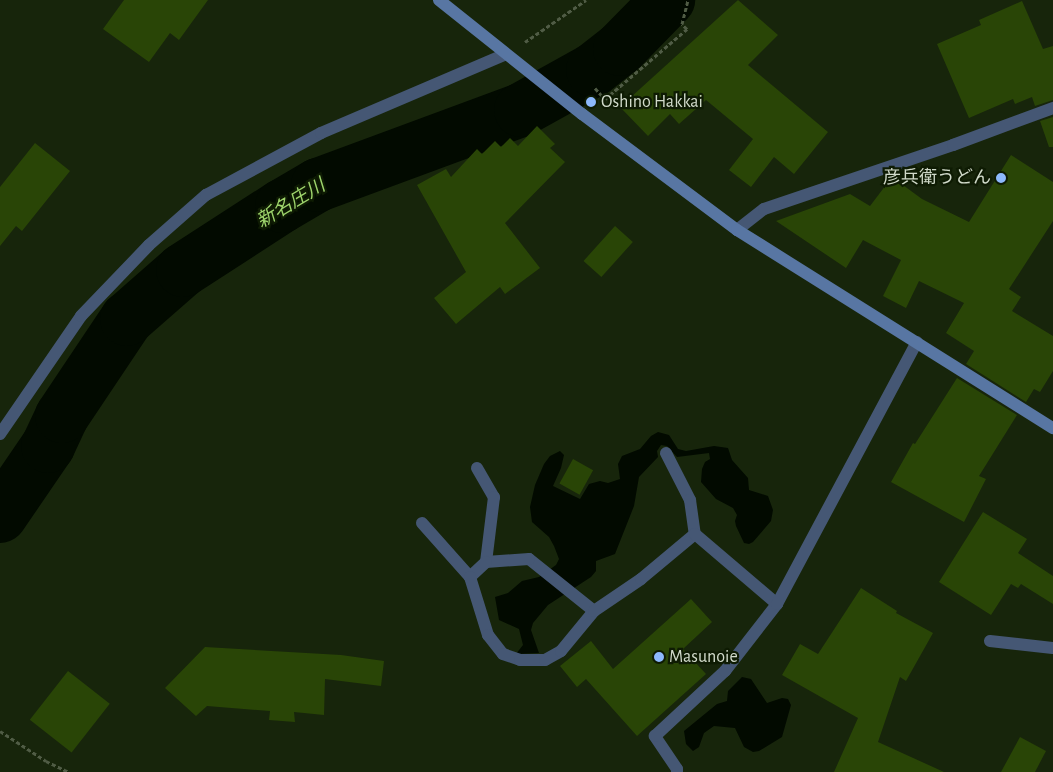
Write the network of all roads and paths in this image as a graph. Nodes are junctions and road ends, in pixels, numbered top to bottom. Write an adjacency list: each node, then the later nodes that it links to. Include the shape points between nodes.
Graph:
1 (439, 0): 4 (street)
2 (586, 0): 4 (path)
3 (688, 0): 5 (path, via 682,24 687,29 605,99)
4 (509, 57): 7 (street); 10 (street, via 321,133 206,195 149,246 81,316)
5 (595, 88)
6 (1053, 108): 7 (street, via 764,209)
7 (737, 230): 8 (street)
8 (916, 342): 9 (street); 17 (street)
9 (1053, 428)
10 (0, 434)
11 (666, 453): 14 (street, via 690,500)
12 (477, 468): 15 (street, via 494,497)
13 (422, 523): 16 (street)
14 (695, 534): 17 (street); 18 (street, via 641,579)
15 (486, 562): 16 (street); 18 (street, via 529,559)
16 (470, 577): 18 (street, via 488,635 503,654 520,660 545,660 562,651)
17 (777, 604): 23 (street, via 725,671 656,736)
18 (594, 611)
19 (990, 642): 20 (street)
20 (1053, 648)
21 (0, 731): 22 (path)
22 (69, 772)
23 (677, 772)

